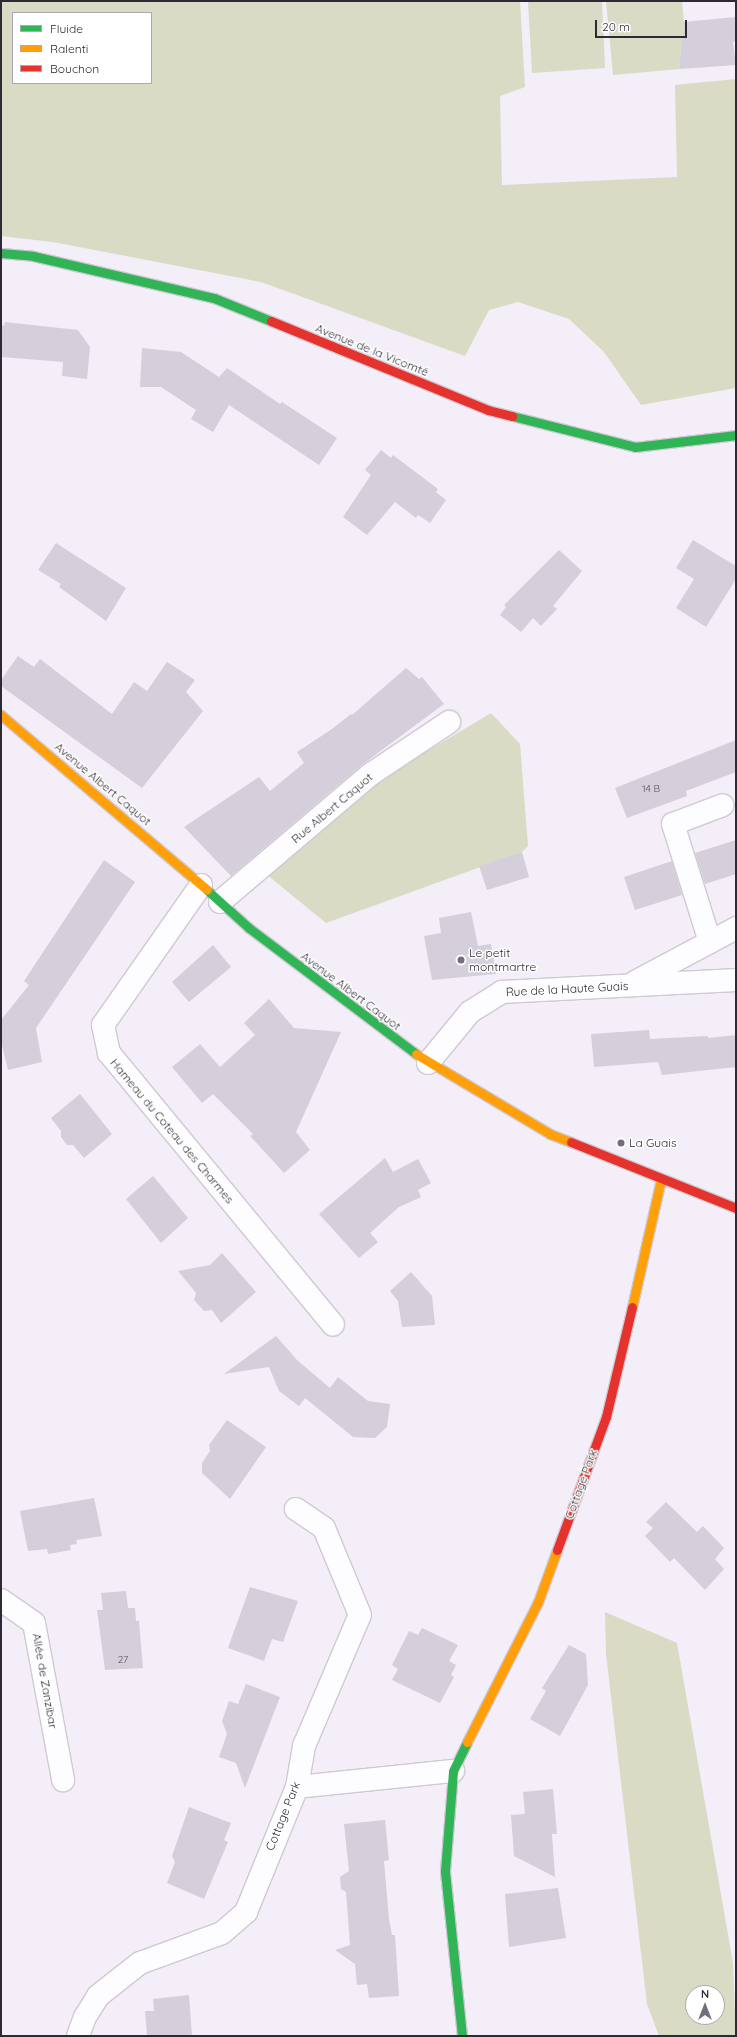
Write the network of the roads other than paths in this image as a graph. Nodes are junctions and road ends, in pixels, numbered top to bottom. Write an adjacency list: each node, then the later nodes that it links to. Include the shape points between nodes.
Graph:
1 (1, 253): 2 (street, Avenue de la Vicomté, via 33,256 214,298 488,410 524,420 635,447)
2 (736, 435)
3 (1, 715): 6 (street, Avenue Albert Caquot)
4 (449, 722): 7 (street, Rue Albert Caquot, via 371,774)
5 (723, 805): 9 (street, via 672,824)
6 (201, 885): 7 (street, Avenue Albert Caquot); 15 (street, Hameau du Coteau des Charmes, via 103,1025 109,1053)
7 (220, 902): 12 (street, Avenue Albert Caquot, via 249,928)
8 (736, 928): 9 (street)
9 (710, 942): 11 (street)
10 (736, 980): 11 (street, Rue de la Haute Guais)
11 (629, 986): 12 (street, Rue de la Haute Guais, via 502,992 470,1012)
12 (428, 1063): 13 (street, Avenue Albert Caquot, via 550,1134)
13 (661, 1179): 14 (street, Avenue Albert Caquot); 18 (street, Cottage Park, via 606,1417 538,1602)
14 (736, 1208)
15 (333, 1325)
16 (296, 1509): 20 (street, Cottage Park, via 324,1528 360,1615 304,1746)
17 (1, 1600): 19 (street, Allée de Zanzibar, via 34,1623)
18 (454, 1771): 20 (street); 22 (street, Cottage Park, via 445,1871)
19 (63, 1780)
20 (297, 1787): 21 (street, Cottage Park, via 246,1912 222,1933 140,1963 98,1996 85,2017)
21 (78, 2036)
22 (462, 2036)

